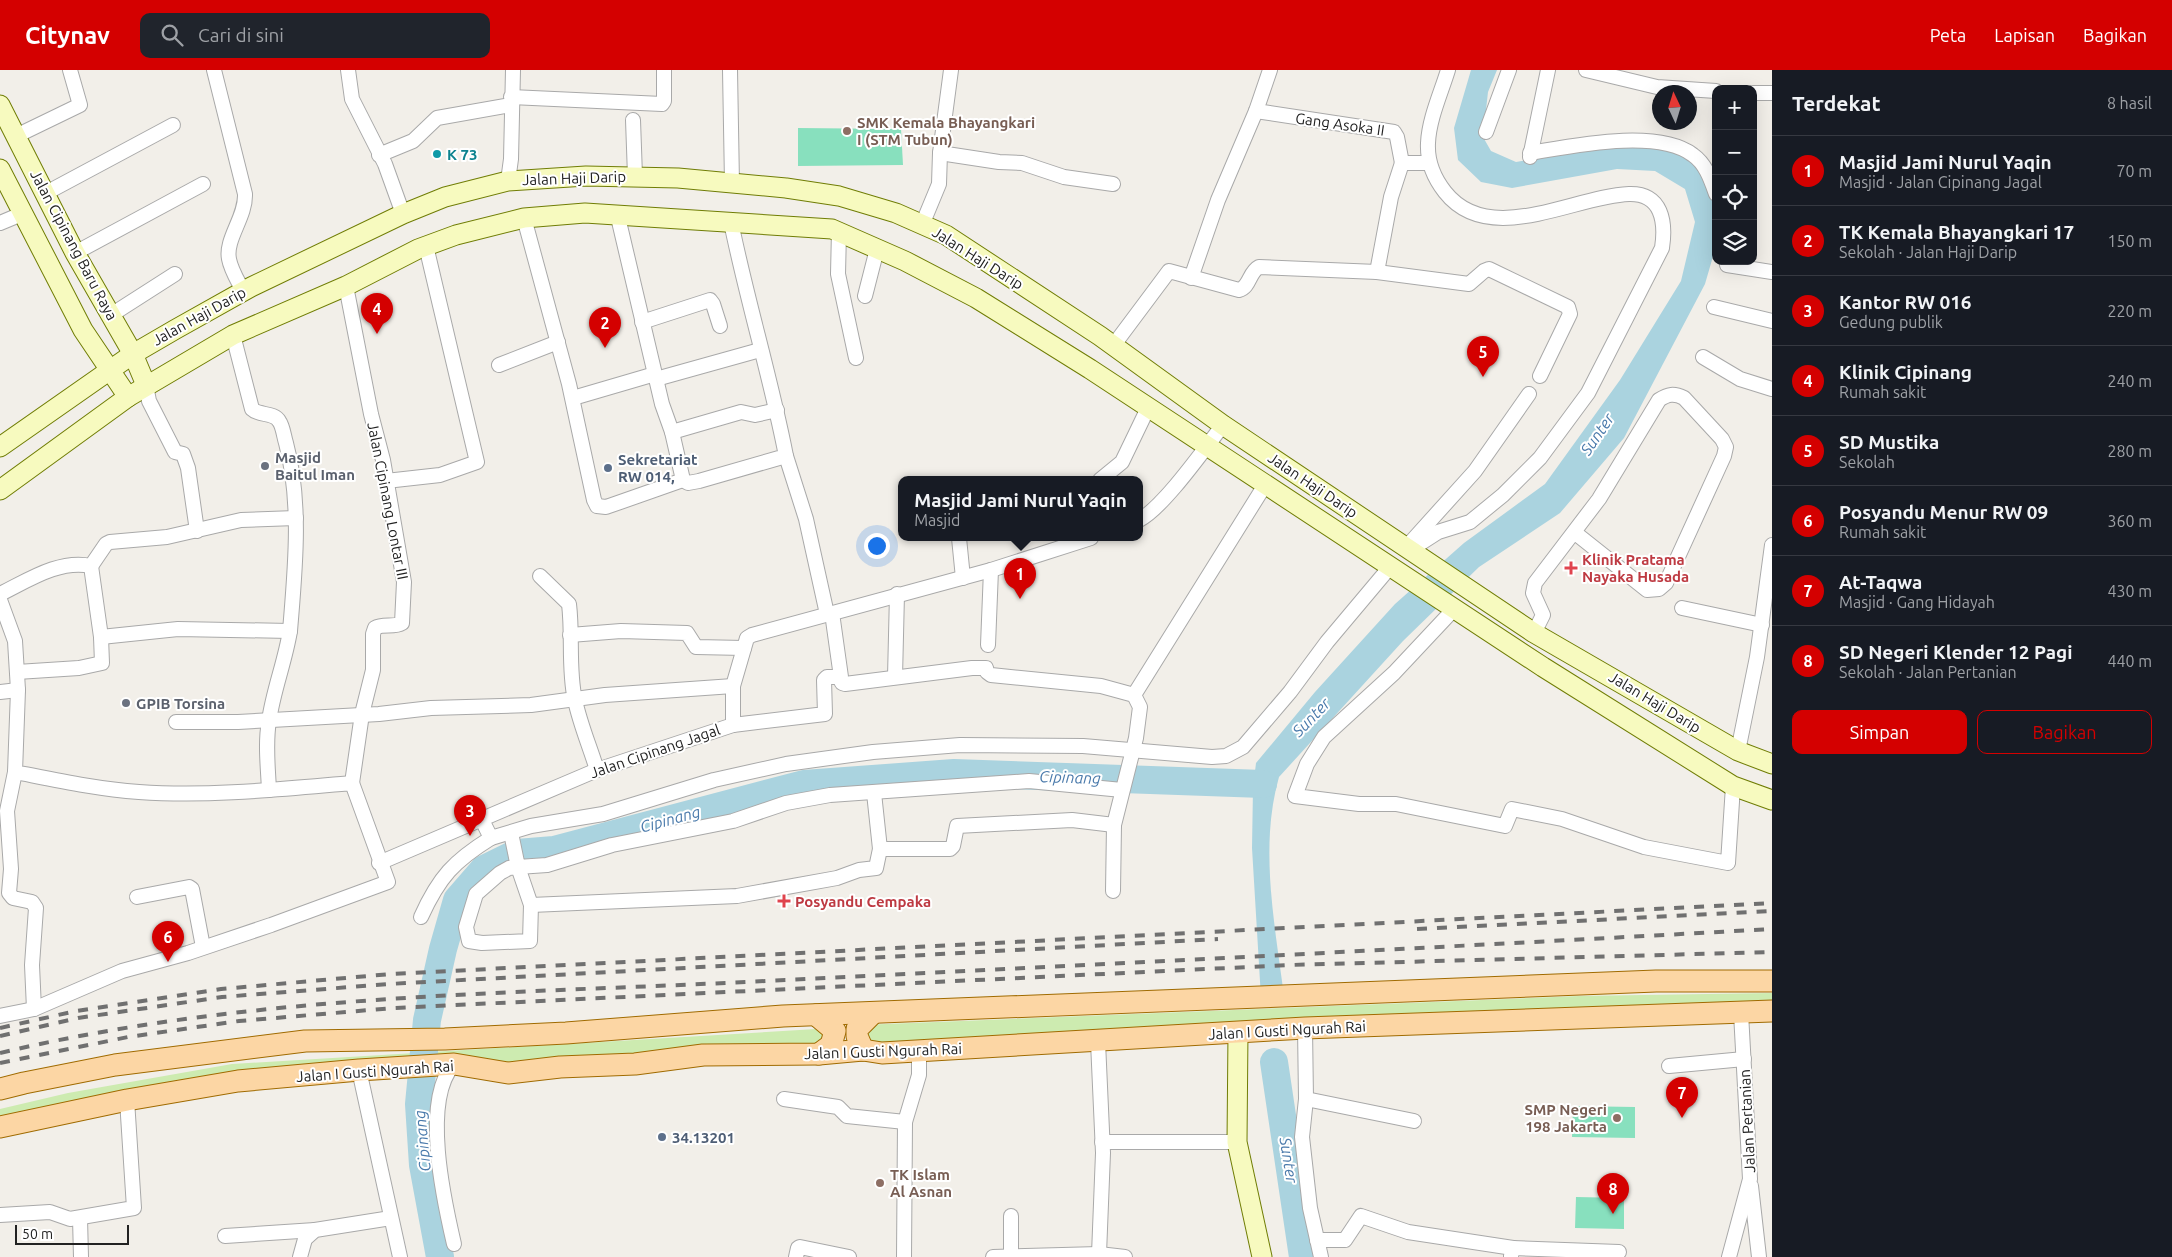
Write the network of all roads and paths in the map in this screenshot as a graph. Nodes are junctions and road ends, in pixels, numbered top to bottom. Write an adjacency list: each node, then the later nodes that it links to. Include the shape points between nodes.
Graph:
1 (70, 70): 22 (street, via 80,106)
2 (214, 70): 52 (street, via 245,194 243,214 228,258)
3 (348, 70): 24 (street, via 352,99)
4 (513, 70): 16 (street)
5 (664, 70): 16 (street, via 662,104)
6 (730, 70): 30 (street)
7 (951, 70): 23 (street)
8 (1270, 70): 18 (street)
9 (1448, 70): 26 (street, via 1432,121)
10 (1509, 70): 21 (street)
11 (1548, 70): 33 (street, via 1530,155 1605,142 1642,140 1676,146 1693,155 1706,169)
12 (1586, 70): 13 (street, via 1657,87)
13 (1712, 91)
14 (1757, 93): 15 (street)
15 (1772, 94)
16 (511, 101): 24 (street, via 438,118 413,141); 29 (street)
17 (0, 105): 22 (main road, Jalan Cipinang Baru Raya)
18 (1256, 111): 25 (street, Gang Asoka II, via 1394,132); 50 (street, via 1218,200)
19 (633, 120): 28 (street)
20 (172, 125): 34 (street)
21 (1486, 132)
22 (16, 136): 34 (main road, Jalan Cipinang Baru Raya)
23 (940, 153): 32 (street, via 1022,163 1064,177); 41 (street, via 937,191)
24 (379, 155): 36 (street)
25 (1402, 163): 26 (street); 47 (street, via 1391,196)
26 (1429, 163): 95 (street, via 1437,182 1452,201 1474,214 1501,218 1534,215 1608,196 1631,194 1647,197 1658,205 1665,230 1662,248 1588,393 1540,458 1470,522 1438,532)
27 (0, 169): 35 (main road, Jalan Cipinang Baru Raya)
28 (635, 176): 29 (main road, Jalan Haji Darip); 30 (main road, Jalan Haji Darip)
29 (508, 181): 36 (main road, Jalan Haji Darip, via 445,197)
30 (732, 183): 41 (main road, Jalan Haji Darip, via 839,196 873,204)
31 (203, 184): 45 (street)
32 (1113, 184)
33 (1712, 184)
34 (46, 193): 45 (main road, Jalan Cipinang Baru Raya)
35 (24, 213): 40 (street); 67 (main road, Jalan Cipinang Baru Raya, via 83,330)
36 (403, 214): 52 (main road, Jalan Haji Darip)
37 (617, 214): 38 (main road, Jalan Haji Darip, via 576,213); 39 (main road, Jalan Haji Darip); 57 (street)
38 (524, 218): 43 (main road, Jalan Haji Darip, via 488,225); 60 (street)
39 (731, 222): 42 (main road, Jalan Haji Darip); 62 (street)
40 (0, 223)
41 (922, 224): 61 (main road, Jalan Haji Darip, via 946,235)
42 (839, 231): 44 (main road, Jalan Haji Darip); 65 (street, via 838,274)
43 (426, 246): 51 (main road, Jalan Haji Darip); 86 (street, via 477,462 440,475)
44 (877, 249): 53 (street); 75 (main road, Jalan Haji Darip, via 976,298)
45 (75, 253): 55 (main road, Jalan Cipinang Baru Raya)
46 (1727, 265): 48 (street)
47 (1377, 272): 50 (street, via 1259,267 1246,286 1239,290); 69 (street, via 1469,284 1489,269 1568,307 1570,314)
48 (1772, 272)
49 (175, 274): 55 (street)
50 (1190, 278): 61 (street, via 1168,272)
51 (346, 286): 59 (main road, Jalan Haji Darip); 86 (street, Jalan Cipinang Lontar III)
52 (243, 292): 63 (main road, Jalan Haji Darip)
53 (865, 296)
54 (1714, 307): 56 (street)
55 (111, 315): 63 (main road, Jalan Cipinang Baru Raya)
56 (1772, 321)
57 (642, 322): 58 (street, via 710,300); 68 (street)
58 (720, 326)
59 (233, 335): 71 (main road, Jalan Haji Darip); 89 (street, via 252,409 279,420 290,460)
60 (558, 342): 66 (street); 74 (street)
61 (1113, 346): 77 (main road, Jalan Haji Darip)
62 (760, 350): 68 (street); 76 (street)
63 (132, 354): 67 (main road, Jalan Haji Darip); 71 (main road, Jalan Cipinang Baru Raya)
64 (1703, 357): 70 (street, via 1740,379)
65 (856, 358)
66 (499, 365)
67 (109, 370): 73 (main road, Jalan Cipinang Baru Raya); 79 (main road, Jalan Haji Darip)
68 (656, 376): 74 (street); 78 (street)
69 (1540, 376)
70 (1772, 389)
71 (148, 393): 73 (main road, Jalan Haji Darip); 91 (street, via 175,452 183,455 188,468)
72 (1529, 394): 95 (street)
73 (128, 397): 88 (main road, Jalan Haji Darip)
74 (572, 398): 85 (street, via 597,506 606,507)
75 (1148, 408): 80 (main road, Jalan Haji Darip); 84 (street, via 1122,462)
76 (777, 410): 78 (street, via 755,415 741,412); 82 (street)
77 (1223, 425): 80 (street); 81 (main road, Jalan Haji Darip)
78 (672, 432): 85 (street)
79 (0, 446)
80 (1206, 447): 83 (main road, Jalan Haji Darip); 90 (street, via 1171,491)
81 (1262, 450): 83 (main road); 95 (main road, Jalan Haji Darip)
82 (786, 456): 85 (street, via 699,481 688,483); 107 (street, via 806,519)
83 (1246, 473): 87 (main road, Jalan Haji Darip)
84 (1105, 476)
85 (683, 480)
86 (386, 481): 123 (street, Jalan Cipinang Lontar III, via 404,582 403,620 398,625 375,628 373,670)
87 (1264, 485): 98 (main road, Jalan Haji Darip); 121 (street)
88 (0, 490)
89 (296, 518): 91 (street, via 241,520); 109 (street)
90 (1143, 518)
91 (197, 531): 97 (street, via 110,542)
92 (1574, 532): 92 (street, via 1599,499 1659,400 1677,394 1684,398 1722,439 1726,447 1724,456 1666,583 1659,589 1647,590); 110 (street, via 1535,583 1533,593 1543,615)
93 (959, 541): 101 (street)
94 (1082, 541): 99 (street)
95 (1413, 552): 110 (main road, Jalan Haji Darip)
96 (1771, 554): 108 (street)
97 (91, 566): 102 (street, via 57,567); 112 (street)
98 (1390, 567): 105 (main road, Jalan Haji Darip); 128 (street, via 1243,747 1226,756)
99 (991, 570): 101 (street); 113 (street)
100 (540, 576): 111 (street, via 569,604)
101 (962, 578): 103 (street)
102 (0, 594)
103 (897, 594): 107 (street); 117 (street)
104 (0, 600): 115 (street, via 14,637)
105 (1451, 606): 134 (main road, Jalan Haji Darip); 134 (street, via 1394,673 1324,737 1307,764 1295,796 1359,804 1396,804 1505,826 1512,809 1562,819 1644,846 1728,863)
106 (1682, 608): 108 (street)
107 (829, 614): 114 (street, via 752,635 747,638); 116 (street)
108 (1762, 625): 127 (street)
109 (290, 631): 112 (street, via 178,629); 124 (street)
110 (1534, 632): 127 (main road, Jalan Haji Darip)
111 (570, 635): 114 (street, via 620,631 687,633 696,647); 122 (street)
112 (101, 637): 115 (street, via 102,663)
113 (988, 645)
114 (744, 648): 118 (street, Jalan Cipinang Jagal)
115 (17, 672): 119 (street)
116 (840, 677): 117 (street, via 845,684); 126 (street, via 824,680 825,714)
117 (895, 677): 121 (street, via 986,668 991,676 1101,686)
118 (733, 686): 122 (street); 126 (street, Jalan Cipinang Jagal)
119 (18, 690): 120 (street); 131 (street)
120 (0, 692)
121 (1134, 695): 128 (street, via 1140,707)
122 (575, 699): 123 (street, via 531,705); 130 (street)
123 (362, 714): 124 (street); 132 (street, Jalan Cipinang Lontar III)
124 (269, 720): 125 (street); 135 (street)
125 (176, 722)
126 (733, 725): 130 (street, Jalan Cipinang Jagal)
127 (1738, 751): 129 (main road, Jalan Haji Darip)
128 (1131, 756): 133 (street); 142 (street, via 1083,746 960,746 873,752 777,766 714,780 603,814 531,826)
129 (1772, 764)
130 (597, 770): 139 (street, Jalan Cipinang Jagal)
131 (15, 772): 135 (street, via 98,788 141,792); 137 (street)
132 (352, 783): 135 (street); 144 (street)
133 (1123, 786): 136 (street, via 1029,781); 140 (street)
134 (1733, 786): 138 (main road, Jalan Haji Darip)
135 (269, 790)
136 (874, 793): 143 (street); 145 (street, via 830,795 786,803 733,821 612,845 547,865)
137 (5, 794): 152 (street, via 11,869 9,893 13,898 32,902 36,908 32,965)
138 (1772, 800)
139 (481, 818): 141 (street); 144 (street, Jalan Cipinang Jagal)
140 (1114, 825): 143 (street, via 1072,820 957,826 950,849); 146 (street)
141 (491, 838): 142 (street); 149 (street, via 462,856 442,878)
142 (513, 838): 145 (street)
143 (880, 849): 148 (street, via 876,868 761,892 716,898)
144 (379, 862): 150 (street, via 388,882 385,885)
145 (518, 866): 148 (street); 148 (street, via 500,873 476,894 466,927 469,941 530,941)
146 (1113, 891)
147 (137, 897): 150 (street, via 192,889)
148 (530, 905)
149 (421, 917)
150 (203, 947): 152 (street, via 122,971)
151 (1772, 981): 154 (main road, Jalan I Gusti Ngurah Rai, via 1647,981)
152 (34, 1009): 157 (street)
153 (1772, 1011): 155 (main road, Jalan I Gusti Ngurah Rai)
154 (873, 1013): 156 (main road, Jalan I Gusti Ngurah Rai); 161 (main road, via 857,1029)
155 (1741, 1013): 158 (main road, Jalan I Gusti Ngurah Rai); 164 (street, Jalan Pertanian)
156 (816, 1015): 163 (main road, via 835,1032 831,1045); 168 (main road, Jalan I Gusti Ngurah Rai, via 566,1033 305,1041 97,1068)
157 (0, 1016)
158 (1305, 1028): 159 (main road, Jalan I Gusti Ngurah Rai); 171 (street)
159 (1238, 1032): 160 (main road, Jalan I Gusti Ngurah Rai); 176 (main road)
160 (1098, 1042): 162 (main road, Jalan I Gusti Ngurah Rai); 175 (street)
161 (863, 1050): 162 (main road, Jalan I Gusti Ngurah Rai, via 882,1053); 163 (main road, Jalan I Gusti Ngurah Rai)
162 (919, 1051): 173 (street, via 918,1075)
163 (819, 1054): 165 (main road, Jalan I Gusti Ngurah Rai, via 703,1055 635,1064 508,1073)
164 (1744, 1060): 166 (street); 177 (street, Jalan Pertanian)
165 (444, 1065): 167 (main road, Jalan I Gusti Ngurah Rai); 185 (street, via 448,1070 442,1086 437,1130 439,1168)
166 (1669, 1066)
167 (359, 1070): 169 (main road, Jalan I Gusti Ngurah Rai, via 238,1081); 181 (street)
168 (0, 1089)
169 (127, 1100): 174 (main road, Jalan I Gusti Ngurah Rai); 180 (street, via 134,1208)
170 (784, 1100): 173 (street, via 838,1107 847,1116)
171 (1306, 1100): 172 (street); 184 (street, via 1302,1137)
172 (1414, 1121)
173 (905, 1122): 195 (street)
174 (0, 1127)
175 (1102, 1142): 176 (street); 188 (street, via 1103,1204)
176 (1237, 1142): 198 (main road)
177 (1750, 1178): 200 (street, Jalan Pertanian); 201 (street)
178 (0, 1215): 180 (street, via 50,1212 67,1219)
179 (1011, 1216): 189 (street)
180 (80, 1218): 190 (street)
181 (391, 1218): 182 (street); 192 (street)
182 (315, 1230): 183 (street); 191 (street, via 305,1239)
183 (225, 1236)
184 (1317, 1240): 187 (street, via 1345,1240 1361,1216 1408,1232); 199 (street)
185 (454, 1244)
186 (1619, 1252): 187 (street)
187 (1512, 1253)
188 (1096, 1255): 189 (street); 197 (street)
189 (1011, 1256): 196 (street)
190 (81, 1257)
191 (300, 1257)
192 (400, 1257)
193 (796, 1257): 194 (street, via 800,1247)
194 (849, 1257)
195 (904, 1257)
196 (993, 1257)
197 (1125, 1257)
198 (1262, 1257)
199 (1322, 1257)
200 (1729, 1257)
201 (1759, 1257)

